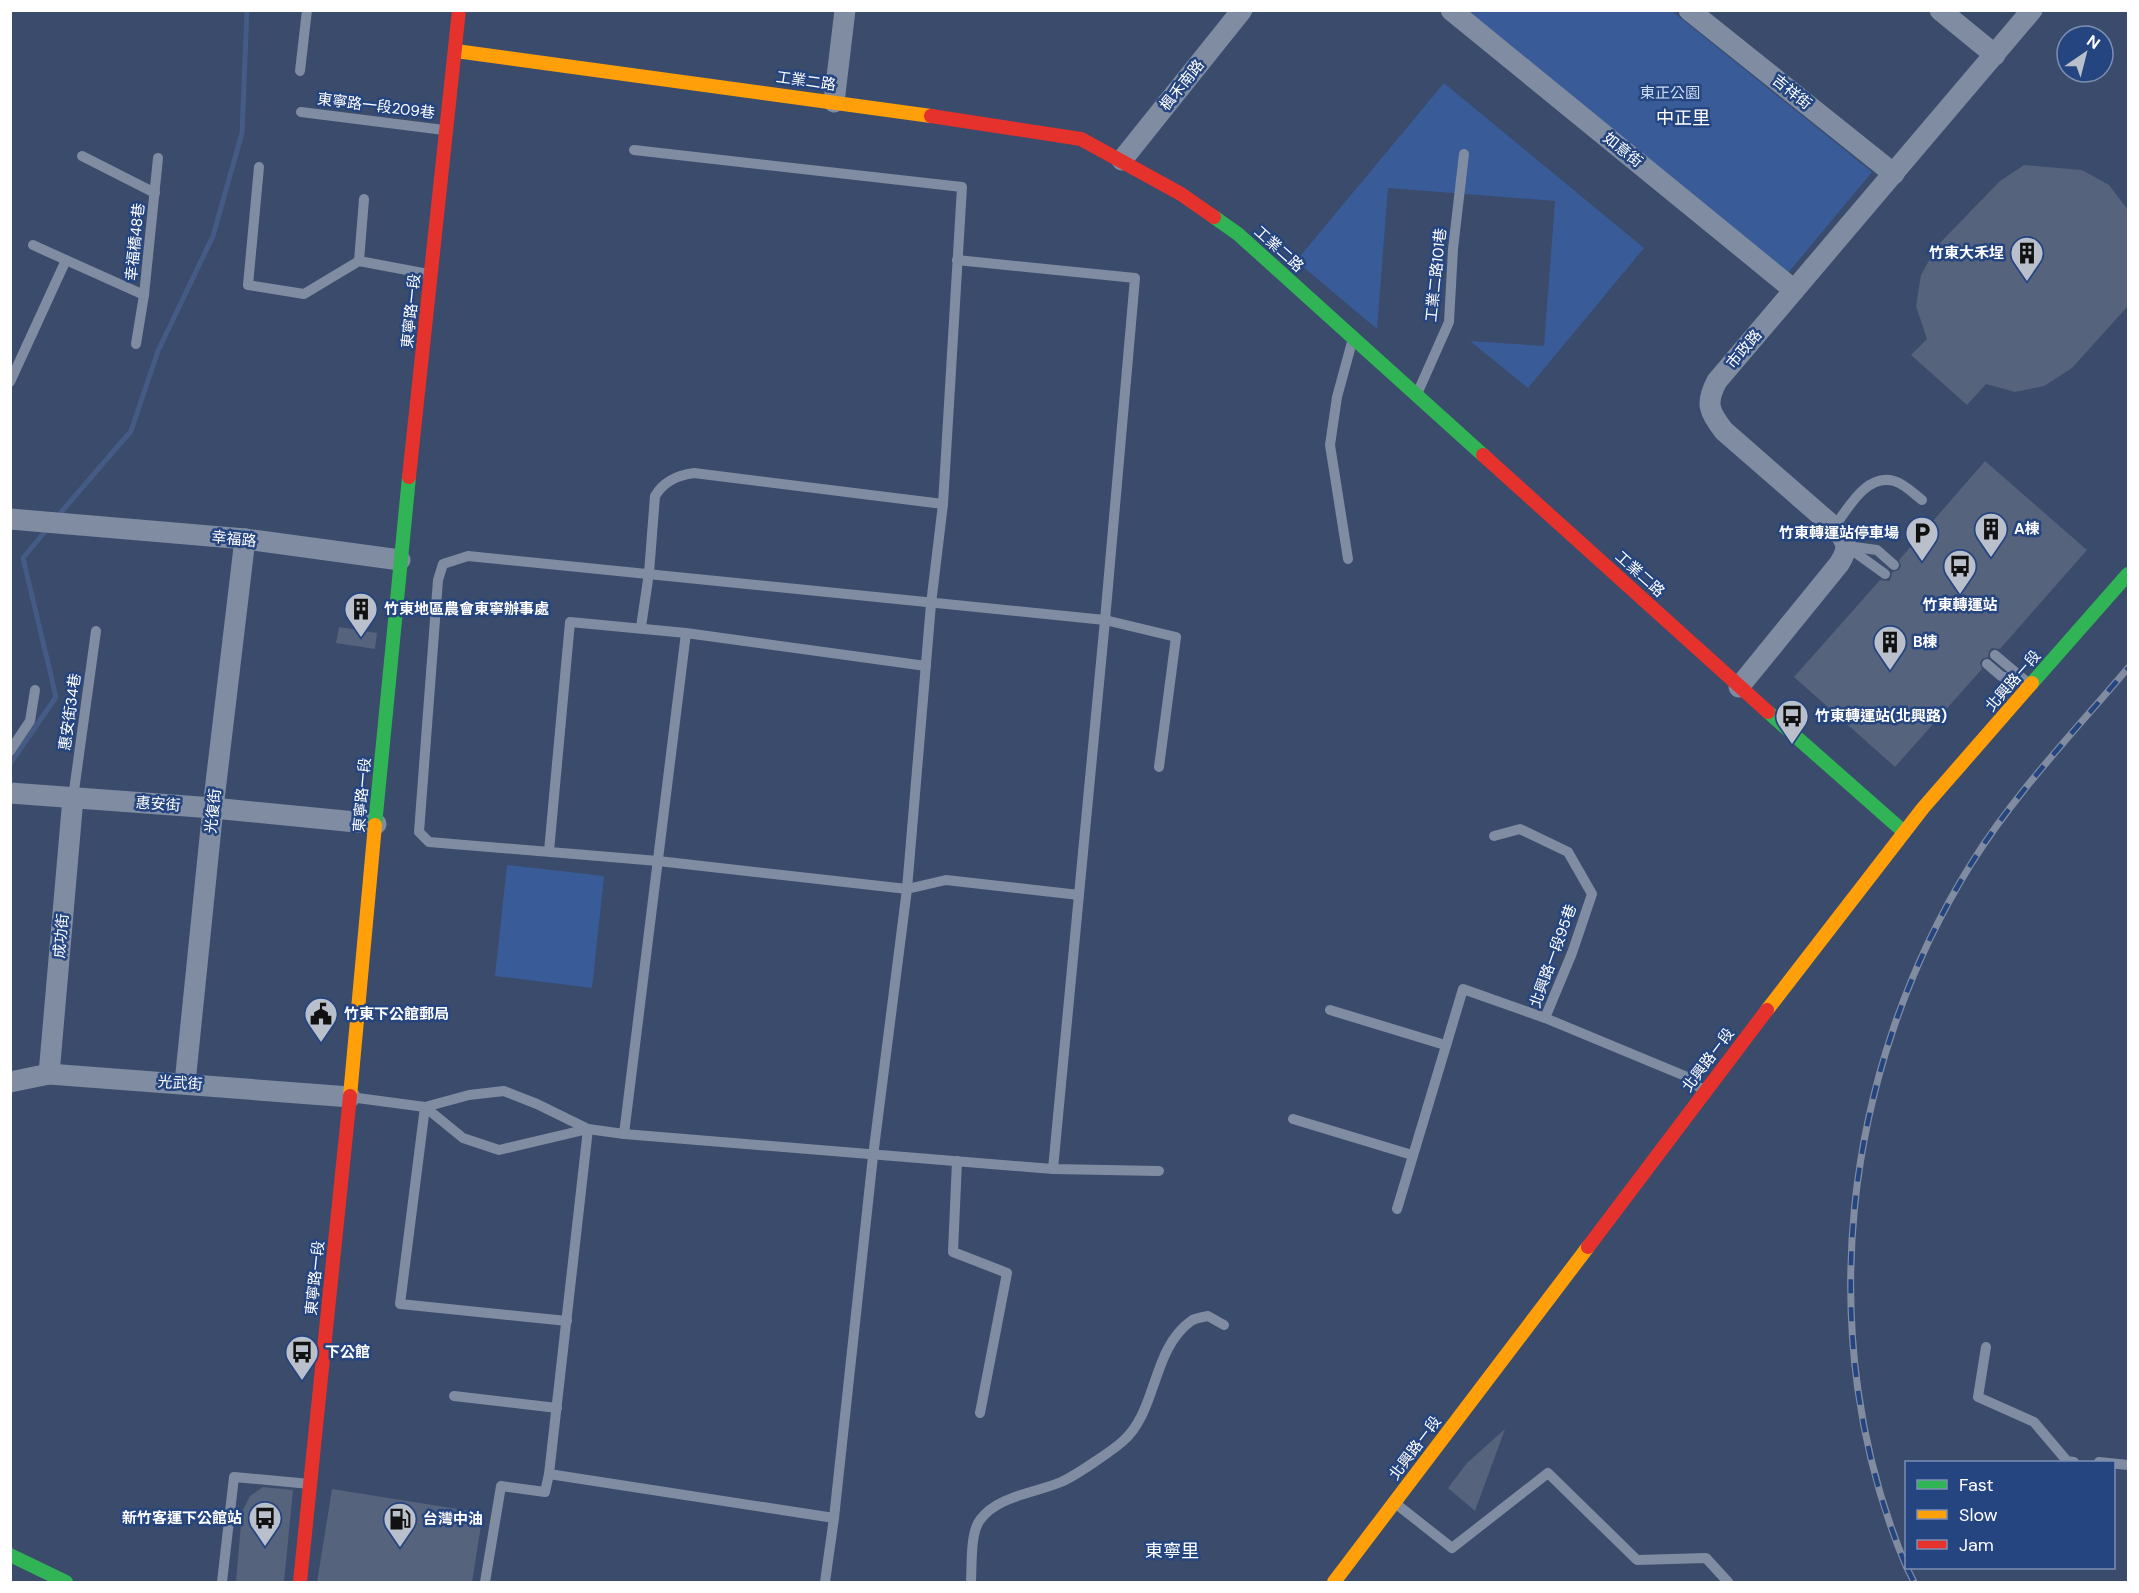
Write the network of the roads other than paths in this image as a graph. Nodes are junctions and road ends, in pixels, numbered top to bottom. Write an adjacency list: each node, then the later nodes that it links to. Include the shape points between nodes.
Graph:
1 (307, 10): 11 (lane)
2 (459, 10): 9 (street, 東寧路一段)
3 (845, 10): 12 (street)
4 (1242, 10): 19 (street, 楓禾南路)
5 (1451, 10): 29 (street, 如意街)
6 (1689, 10): 21 (street, 吉祥街)
7 (1940, 10): 10 (street)
8 (2032, 10): 10 (street, 市政路)
9 (456, 51): 12 (street, 工業二路); 14 (street, 東寧路一段)
10 (1995, 55): 21 (street, 市政路)
11 (300, 71)
12 (834, 102): 19 (street, 工業二路, via 1081,139)
13 (301, 112): 14 (lane, 東寧路一段209巷)
14 (447, 131): 28 (street, 東寧路一段)
15 (634, 150): 26 (lane, via 962,187)
16 (1464, 154): 34 (lane, 工業二路101巷, via 1449,322)
17 (81, 156): 22 (lane, 幸福橋48巷)
18 (158, 158): 22 (lane, 幸福橋48巷)
19 (1122, 160): 31 (street, 工業二路, via 1181,194 1238,234)
20 (259, 167): 27 (lane, via 248,285 304,294)
21 (1894, 174): 29 (street, 市政路)
22 (155, 193): 30 (lane, 幸福橋48巷)
23 (364, 199): 27 (lane)
24 (33, 245): 25 (lane, 幸福橋48巷)
25 (66, 260): 30 (lane, 幸福橋48巷); 33 (lane)
26 (957, 260): 36 (lane); 48 (lane, via 1135,278)
27 (359, 261): 28 (lane)
28 (432, 274): 41 (street, 東寧路一段)
29 (1794, 290): 38 (street, 市政路, via 1717,381 1710,393 1709,406 1724,431)
30 (144, 295): 32 (lane, 幸福橋48巷)
31 (1353, 339): 34 (street, 工業二路); 42 (lane, via 1337,397 1330,445)
32 (136, 344)
33 (10, 382)
34 (1417, 395): 56 (street, 工業二路)
35 (1922, 500): 38 (lane, via 1894,481 1877,480 1865,488)
36 (943, 504): 44 (lane, via 681,474 660,488 656,496); 47 (lane)
37 (10, 519): 39 (street, 幸福路)
38 (1834, 527): 40 (street, 市政路)
39 (245, 539): 41 (street, 幸福路); 62 (street, 光復街)
40 (1847, 546): 43 (lane, via 1877,550); 45 (lane); 56 (street, via 1839,564)
41 (400, 560): 63 (street, 東寧路一段)
42 (1348, 560)
43 (1894, 565)
44 (649, 573): 47 (lane); 49 (lane); 66 (lane, via 468,556 443,564 438,580 419,832 429,842)
45 (1886, 574)
46 (2128, 574): 55 (street, 北興路ㄧ段)
47 (931, 604): 48 (lane); 54 (lane)
48 (1105, 620): 59 (lane, via 1176,637); 69 (lane)
49 (641, 627): 51 (lane); 66 (lane, via 570,622)
50 (96, 631): 61 (lane, 惠安街34巷)
51 (686, 633): 54 (lane); 67 (lane)
52 (1995, 655): 55 (lane)
53 (1987, 664): 55 (lane, via 2001,676)
54 (926, 666): 68 (lane)
55 (2031, 685): 64 (street, 北興路ㄧ段)
56 (1739, 687): 64 (street, 工業二路)
57 (35, 690): 58 (lane, via 30,721)
58 (10, 751)
59 (1160, 767)
60 (10, 794): 61 (street, 惠安街)
61 (73, 798): 62 (street, 惠安街); 73 (street, 成功街)
62 (213, 808): 63 (street, 惠安街); 75 (street, 光復街)
63 (376, 824): 77 (street, 東寧路一段)
64 (1904, 832): 76 (street, 北興路ㄧ段)
65 (1494, 836): 71 (lane, 北興路一段95巷, via 1520,829 1568,852 1592,894)
66 (549, 851): 67 (lane)
67 (658, 861): 68 (lane); 81 (lane)
68 (907, 889): 69 (lane, via 946,880); 83 (lane)
69 (1079, 895): 85 (lane)
70 (1330, 1010): 72 (lane)
71 (1545, 1018): 72 (lane, via 1463,989); 76 (lane, 北興路一段95巷, via 1685,1076)
72 (1445, 1045): 82 (lane)
73 (50, 1074): 74 (street, 光武街); 75 (street, 光武街)
74 (10, 1082)
75 (185, 1083): 77 (street, 光武街)
76 (1705, 1092): 97 (street, 北興路ㄧ段)
77 (350, 1097): 78 (lane); 96 (street, 東寧路一段)
78 (425, 1107): 80 (lane, via 469,1095 504,1091); 80 (lane, via 464,1138 500,1150); 88 (lane, via 400,1304)
79 (1293, 1119): 82 (lane)
80 (588, 1129): 81 (lane); 88 (lane)
81 (624, 1134): 83 (lane)
82 (1412, 1155): 87 (lane)
83 (873, 1156): 84 (lane); 98 (lane)
84 (957, 1161): 85 (lane); 93 (lane, via 953,1252 1007,1273)
85 (1053, 1169): 86 (lane)
86 (1159, 1172)
87 (1397, 1209)
88 (567, 1321): 92 (lane)
89 (1224, 1325): 105 (lane, via 1208,1316 1192,1320 1183,1329 1167,1349 1134,1429 1122,1442 1063,1482 989,1510 978,1522)
90 (1986, 1347): 94 (lane, via 1978,1397 2034,1422)
91 (454, 1396): 92 (lane)
92 (557, 1408): 95 (lane)
93 (980, 1413)
94 (2067, 1461)
95 (549, 1474): 98 (lane); 103 (lane, via 545,1492 501,1486)
96 (310, 1484): 101 (lane, via 234,1477); 102 (street, 東寧路一段)
97 (1395, 1503): 106 (street, 北興路ㄧ段); 107 (lane, via 1452,1548 1548,1473 1637,1560 1706,1558)
98 (834, 1518): 104 (lane)
99 (10, 1555): 100 (street)
100 (66, 1582)
101 (222, 1582)
102 (300, 1582)
103 (485, 1582)
104 (825, 1582)
105 (971, 1582)
106 (1334, 1582)
107 (1728, 1582)

